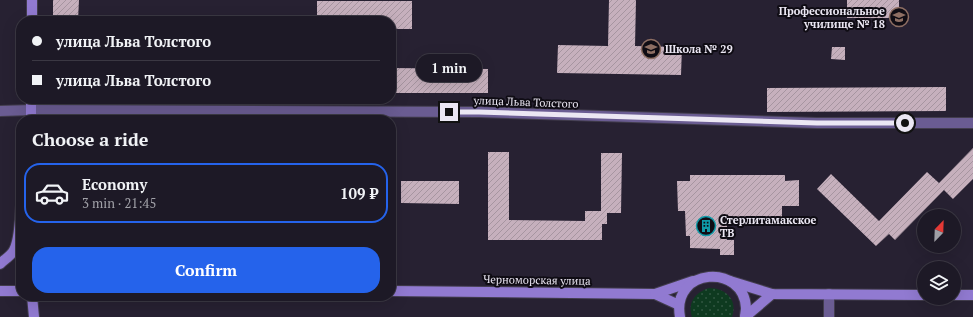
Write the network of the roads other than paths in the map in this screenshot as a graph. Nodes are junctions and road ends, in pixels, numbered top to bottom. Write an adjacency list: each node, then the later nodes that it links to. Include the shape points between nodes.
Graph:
1 (32, 0): 2 (main road)
2 (32, 16)
3 (31, 104): 5 (main road)
4 (0, 111): 5 (street, улица Льва Толстого)
5 (31, 115): 6 (street, улица Льва Толстого, via 479,112 817,123)
6 (973, 123)
7 (16, 244): 8 (main road, via 14,251)
8 (0, 264)
9 (699, 279): 10 (main road, via 709,276); 14 (main road); 21 (main road, via 689,285)
10 (730, 281): 15 (main road); 24 (main road, via 744,297)
11 (0, 291): 12 (main road)
12 (16, 291)
13 (396, 291): 14 (main road, Черноморская улица)
14 (655, 294): 21 (main road, Черноморская улица)
15 (772, 294): 16 (main road); 24 (main road)
16 (830, 294): 17 (main road); 25 (street)
17 (917, 295)
18 (961, 295): 19 (main road)
19 (973, 295)
20 (32, 301): 22 (main road)
21 (679, 305): 23 (main road)
22 (34, 317)
23 (680, 317)
24 (745, 317)
25 (829, 317)

